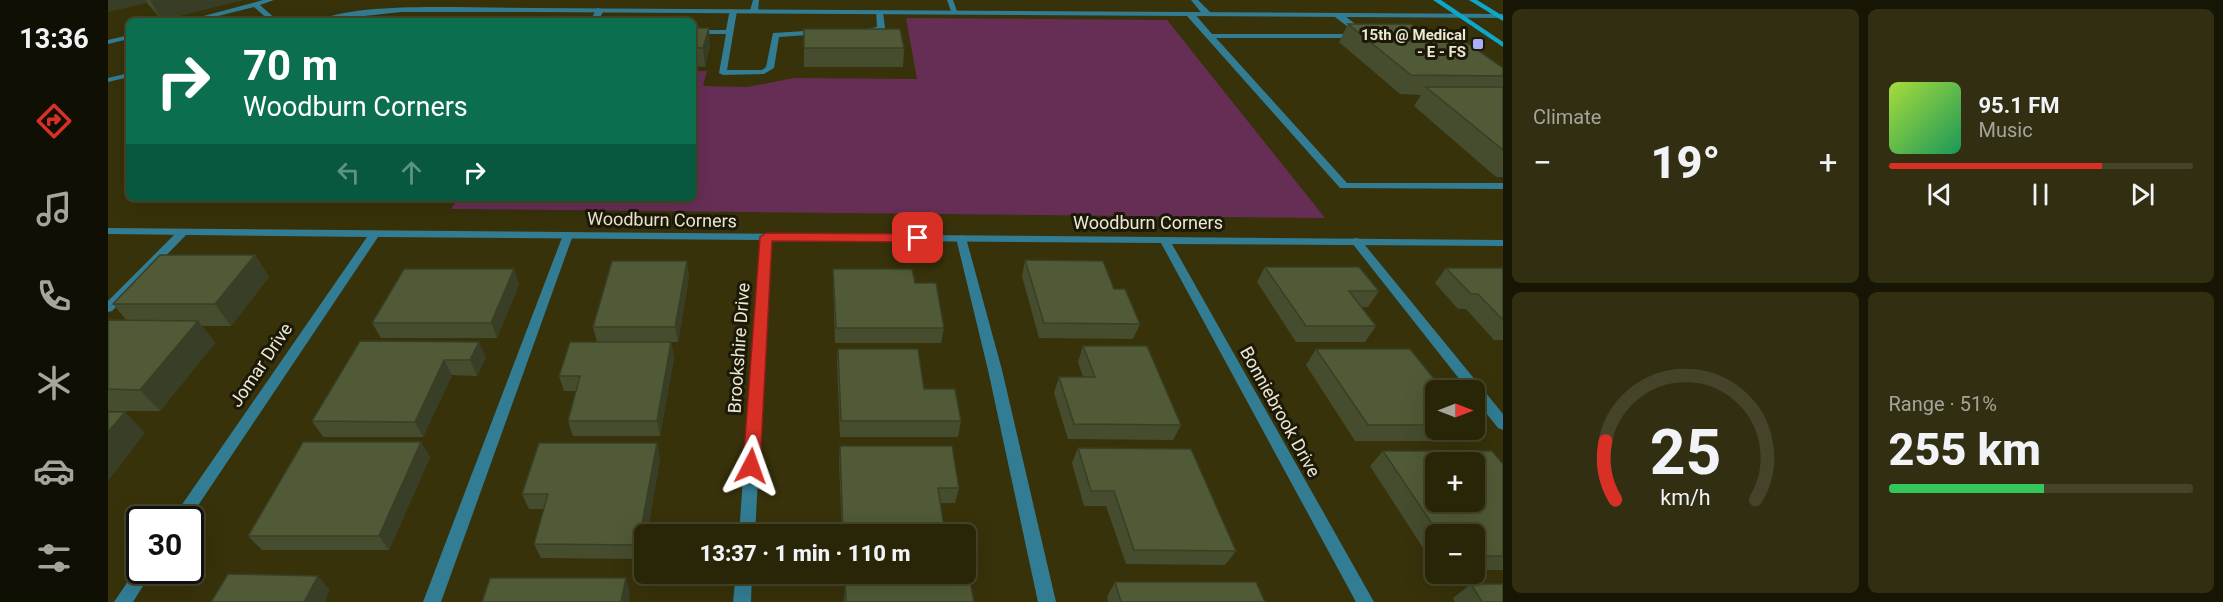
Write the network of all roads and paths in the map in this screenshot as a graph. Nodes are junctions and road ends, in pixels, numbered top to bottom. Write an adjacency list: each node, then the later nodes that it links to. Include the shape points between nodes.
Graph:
1 (271, 0): 8 (street)
2 (541, 0): 9 (street)
3 (756, 0): 12 (street)
4 (950, 0): 14 (street)
5 (1194, 0): 16 (street)
6 (1436, 0): 18 (main road)
7 (1472, 0): 19 (main road)
8 (255, 4): 20 (street); 21 (street)
9 (534, 10): 10 (street); 22 (street, via 393,9)
10 (600, 10): 11 (street); 23 (street)
11 (733, 11): 12 (street); 25 (street)
12 (754, 11): 13 (street)
13 (879, 12): 14 (street); 27 (street, via 881,28)
14 (955, 12): 15 (street)
15 (1190, 14): 16 (street); 28 (street)
16 (1207, 14): 17 (street)
17 (1338, 15): 18 (street); 29 (street)
18 (1459, 15): 19 (street); 33 (main road)
19 (1501, 17)
20 (201, 18)
21 (271, 18)
22 (336, 18)
23 (596, 18)
24 (696, 32): 25 (street)
25 (730, 32): 26 (street, via 723,74 764,72 770,68 776,35)
26 (834, 32)
27 (855, 32)
28 (1210, 36): 29 (street); 36 (street, via 1344,186)
29 (1365, 36): 30 (street)
30 (1375, 36)
31 (126, 37): 32 (street)
32 (108, 42)
33 (1503, 45)
34 (126, 76): 35 (street)
35 (108, 80)
36 (1503, 186)
37 (108, 231): 38 (street, Woodburn Corners)
38 (183, 232): 39 (street, Woodburn Corners); 46 (street)
39 (374, 234): 40 (street, Woodburn Corners); 48 (street, Jomar Drive)
40 (568, 235): 41 (street, Woodburn Corners); 53 (street)
41 (766, 237): 42 (street, Woodburn Corners); 49 (street, Brookshire Drive)
42 (962, 238): 43 (street, Woodburn Corners); 55 (street)
43 (1164, 239): 44 (street, Woodburn Corners); 56 (street, Bonniebrook Drive)
44 (1356, 241): 45 (street, Woodburn Corners); 47 (street)
45 (1503, 243)
46 (108, 308)
47 (1503, 424)
48 (189, 506)
49 (748, 524)
50 (135, 584): 52 (street)
51 (743, 584): 54 (street)
52 (123, 602)
53 (432, 602)
54 (742, 602)
55 (1047, 602)
56 (1365, 602)

